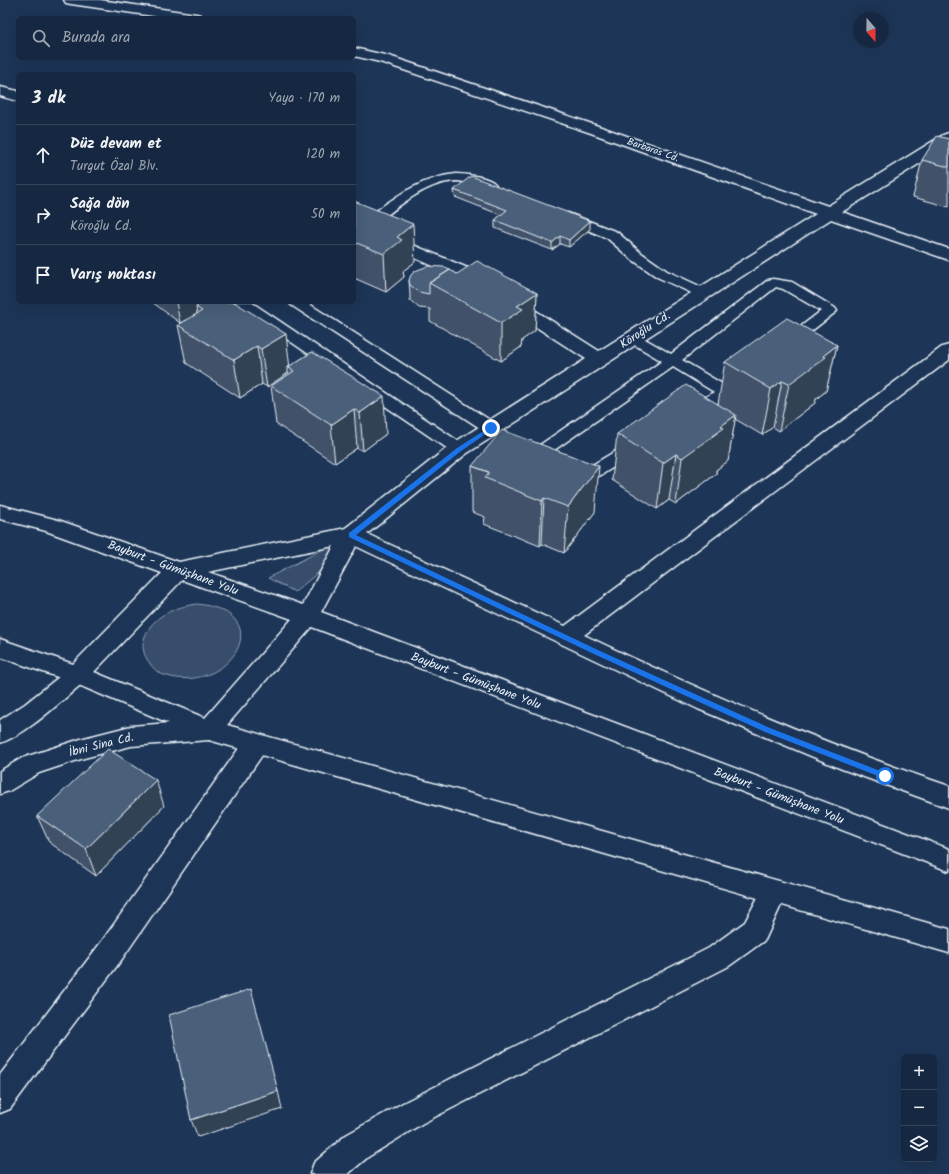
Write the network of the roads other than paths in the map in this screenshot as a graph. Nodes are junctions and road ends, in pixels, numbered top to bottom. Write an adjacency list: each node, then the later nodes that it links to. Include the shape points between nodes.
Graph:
1 (71, 0): 2 (main road)
2 (182, 16)
3 (356, 52): 9 (main road, Barbaros Cd., via 384,59 596,130)
4 (0, 91): 5 (main road)
5 (16, 95)
6 (949, 138): 9 (main road, Köroğlu Cd.)
7 (505, 191): 10 (lane, via 476,180 451,178 426,186 407,196)
8 (555, 212): 12 (lane, via 612,235 662,274)
9 (830, 212): 11 (main road, Barbaros Cd.); 12 (main road, Köroğlu Cd.)
10 (358, 227): 17 (main road, via 464,273)
11 (949, 255)
12 (703, 293): 15 (main road, Köroğlu Cd.)
13 (245, 304): 21 (lane)
14 (299, 304): 20 (lane)
15 (633, 338): 17 (main road, Köroğlu Cd.); 18 (lane)
16 (949, 351): 26 (main road)
17 (599, 359): 20 (main road, Köroğlu Cd.)
18 (672, 361): 19 (lane); 19 (lane, via 773,283 787,285 830,311); 19 (lane, via 542,451 541,474 571,481 595,471)
19 (726, 392)
20 (491, 428): 21 (main road, Köroğlu Cd.)
21 (459, 449): 23 (main road, Köroğlu Cd.)
22 (0, 512): 24 (main road, Bayburt - Gümüşhane Yolu, via 51,525)
23 (351, 535): 24 (main road); 25 (main road); 26 (main road)
24 (178, 570): 25 (main road, Bayburt - Gümüşhane Yolu); 28 (main road)
25 (308, 616): 29 (main road); 34 (main road, Bayburt - Gümüşhane Yolu)
26 (566, 637): 33 (main road, via 768,730 885,776)
27 (0, 648): 28 (main road)
28 (77, 675): 29 (main road); 30 (main road, via 33,711)
29 (209, 730): 31 (main road); 32 (main road, İbni Sina Cd., via 131,736 84,748 31,765)
30 (0, 733)
31 (256, 744): 35 (main road); 37 (main road, via 112,950)
32 (0, 784)
33 (949, 796)
34 (949, 860)
35 (774, 892): 36 (main road); 38 (main road, via 755,932 720,957 413,1113 357,1146)
36 (949, 940)
37 (0, 1099)
38 (325, 1174)

